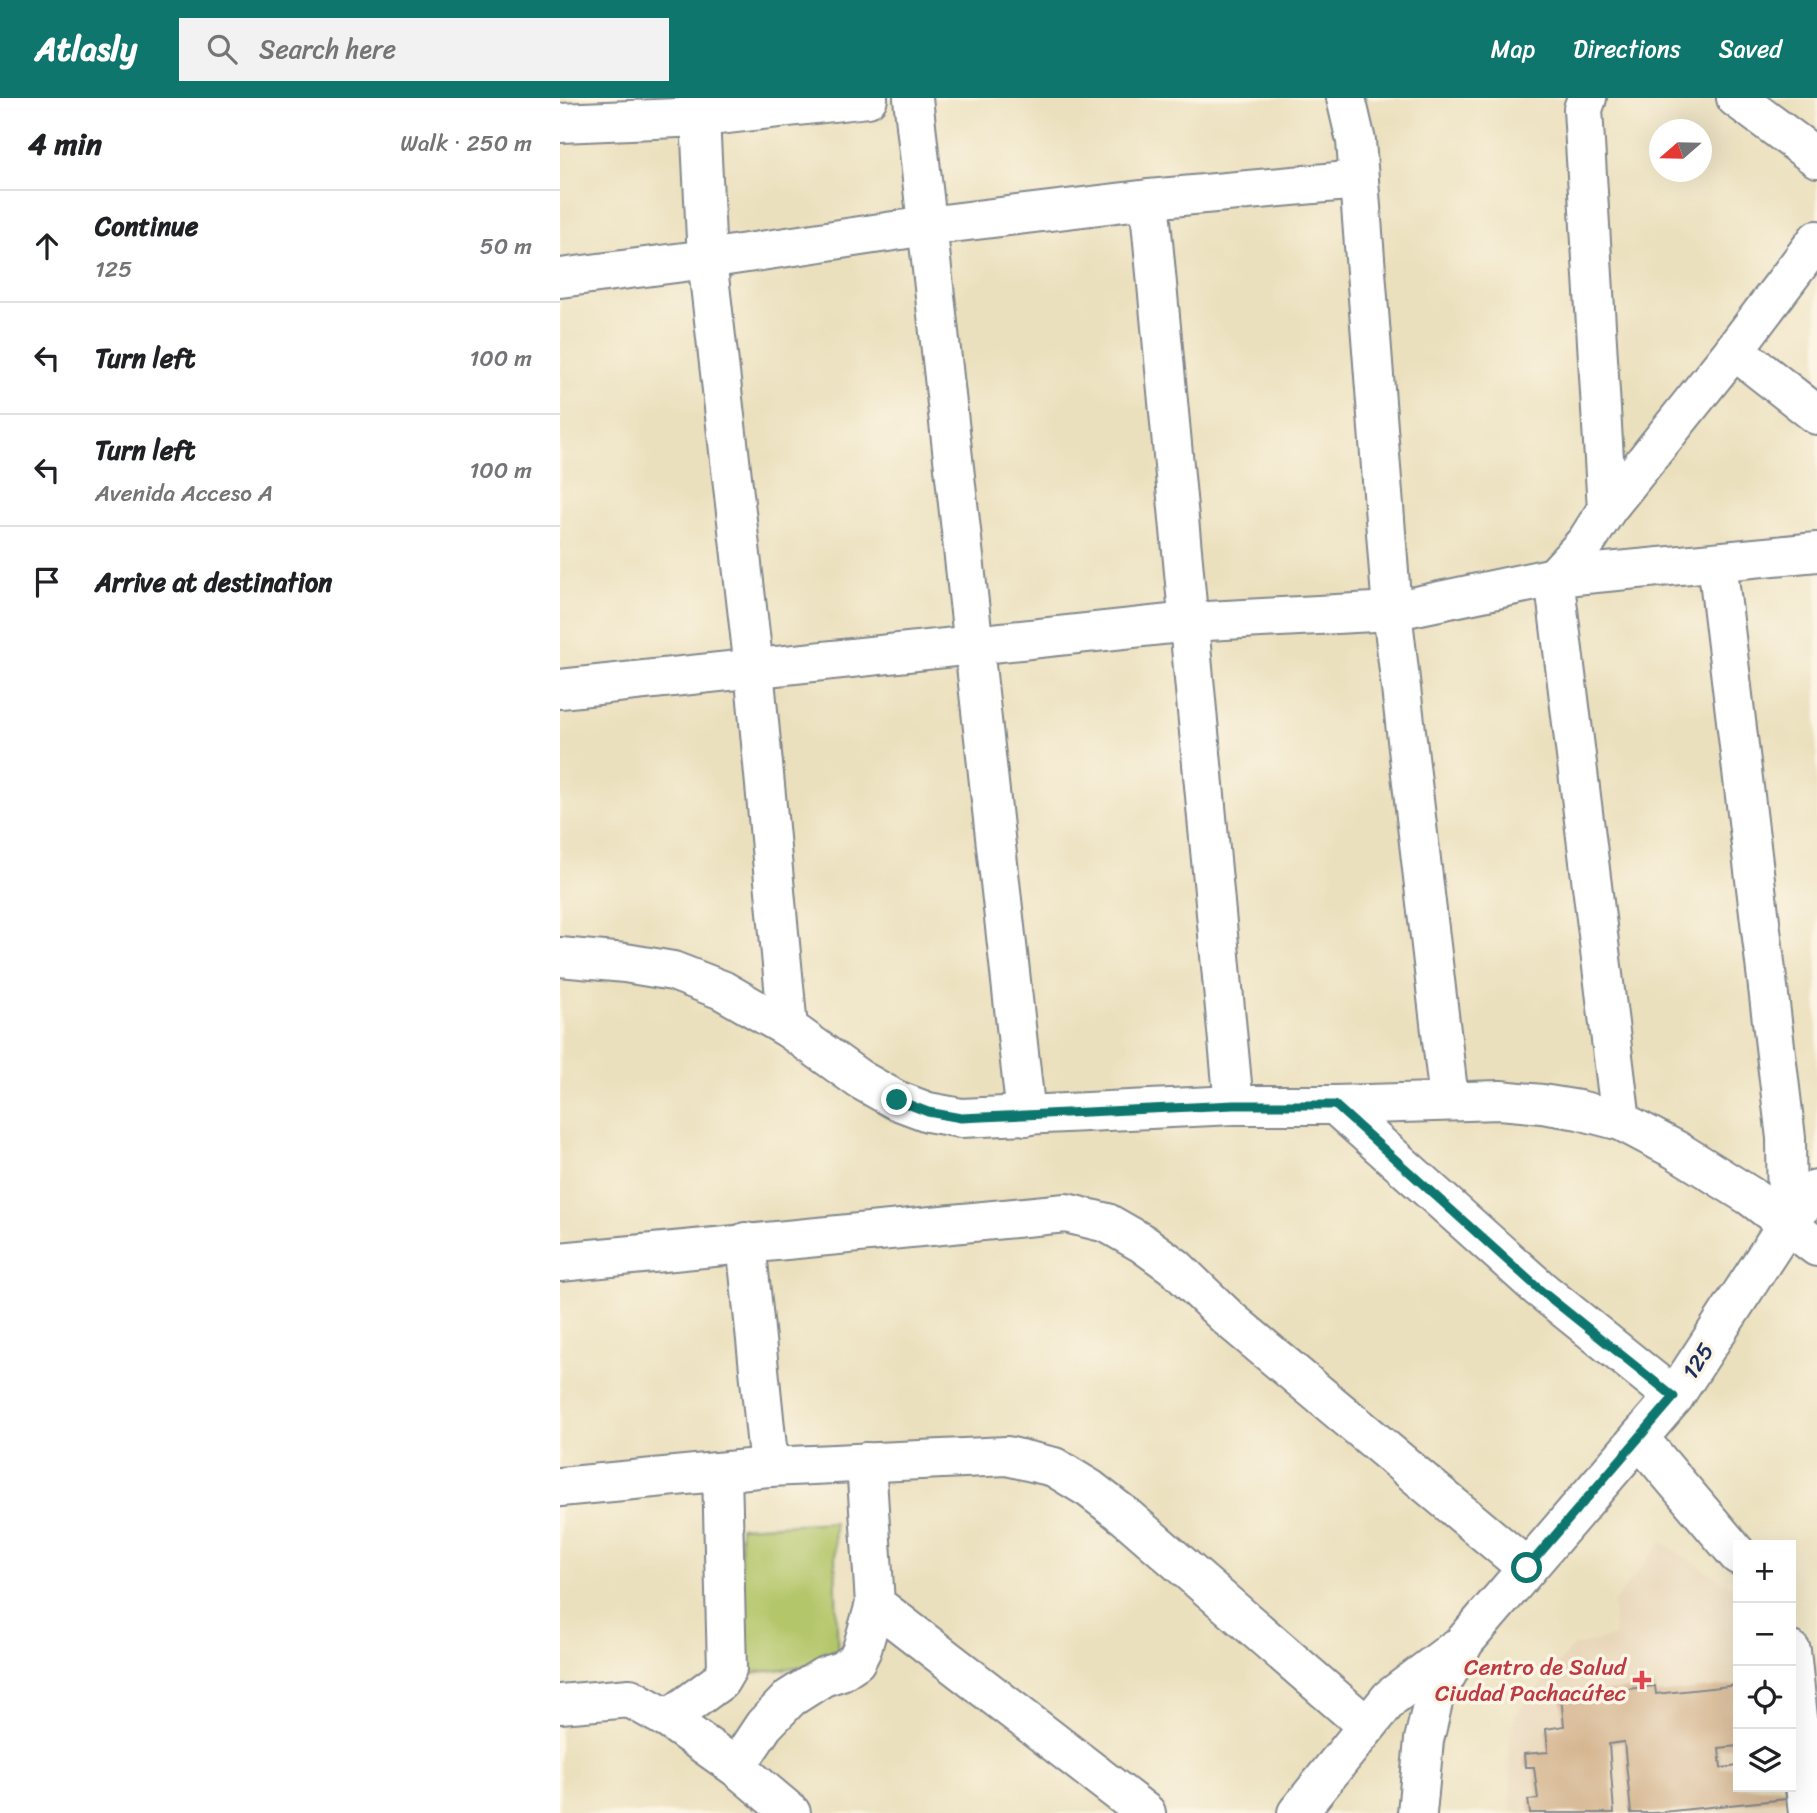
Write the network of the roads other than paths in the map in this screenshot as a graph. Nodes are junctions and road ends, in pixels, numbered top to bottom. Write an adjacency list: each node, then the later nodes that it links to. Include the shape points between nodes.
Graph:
1 (867, 98): 6 (street)
2 (913, 98): 11 (street)
3 (1346, 98): 9 (street)
4 (1587, 98): 17 (street, via 1583,109)
5 (1736, 98): 8 (street)
6 (700, 107): 7 (street); 13 (street)
7 (560, 123)
8 (1817, 158)
9 (1359, 180): 10 (street); 21 (street)
10 (1150, 199): 11 (street); 22 (street)
11 (927, 226): 13 (street); 23 (street)
12 (1817, 240): 15 (street)
13 (707, 259): 14 (street); 24 (street)
14 (560, 278)
15 (1734, 350): 16 (street); 17 (street)
16 (1817, 415)
17 (1607, 509): 20 (street, via 1586,542)
18 (1817, 552): 19 (street)
19 (1717, 562): 20 (street); 34 (street, via 1786,1138)
20 (1554, 577): 21 (street); 32 (street)
21 (1392, 611): 22 (street); 28 (street)
22 (1189, 622): 23 (street); 29 (street)
23 (975, 646): 24 (street); 31 (street)
24 (754, 669): 25 (street); 27 (street)
25 (560, 689)
26 (560, 957): 27 (street, via 673,971 722,990)
27 (788, 1028): 31 (street, via 859,1079 928,1112 961,1118)
28 (1449, 1100): 30 (street); 32 (street, via 1542,1104)
29 (1234, 1105): 30 (street); 31 (street)
30 (1335, 1105): 38 (street, via 1539,1289)
31 (1027, 1116)
32 (1621, 1121): 34 (street, via 1711,1171)
33 (1817, 1189): 34 (street, 125)
34 (1787, 1224): 36 (street); 38 (street, 125)
35 (746, 1242): 37 (street); 41 (street); 45 (street, via 1066,1213 1107,1223 1175,1266 1228,1318)
36 (1817, 1247)
37 (560, 1262)
38 (1674, 1397): 39 (street, 125)
39 (1639, 1438): 44 (street); 45 (street, 125)
40 (866, 1462): 41 (street); 46 (street); 51 (street, via 1007,1456 1054,1467 1125,1516)
41 (769, 1467): 42 (street)
42 (722, 1472): 43 (street); 50 (street, via 727,1669 720,1681)
43 (560, 1488)
44 (1733, 1549)
45 (1527, 1568): 47 (street, 125)
46 (875, 1604): 52 (street, via 856,1661 790,1698 764,1725); 54 (street)
47 (1465, 1642): 51 (street, via 1390,1698); 56 (street, 125, via 1434,1698 1424,1740)
48 (1793, 1666): 57 (street)
49 (560, 1704): 50 (street, via 630,1698)
50 (668, 1719): 52 (street)
51 (1367, 1727): 55 (street)
52 (736, 1767): 53 (street)
53 (791, 1813)
54 (1146, 1813)
55 (1297, 1813)
56 (1417, 1813)
57 (1808, 1813)

